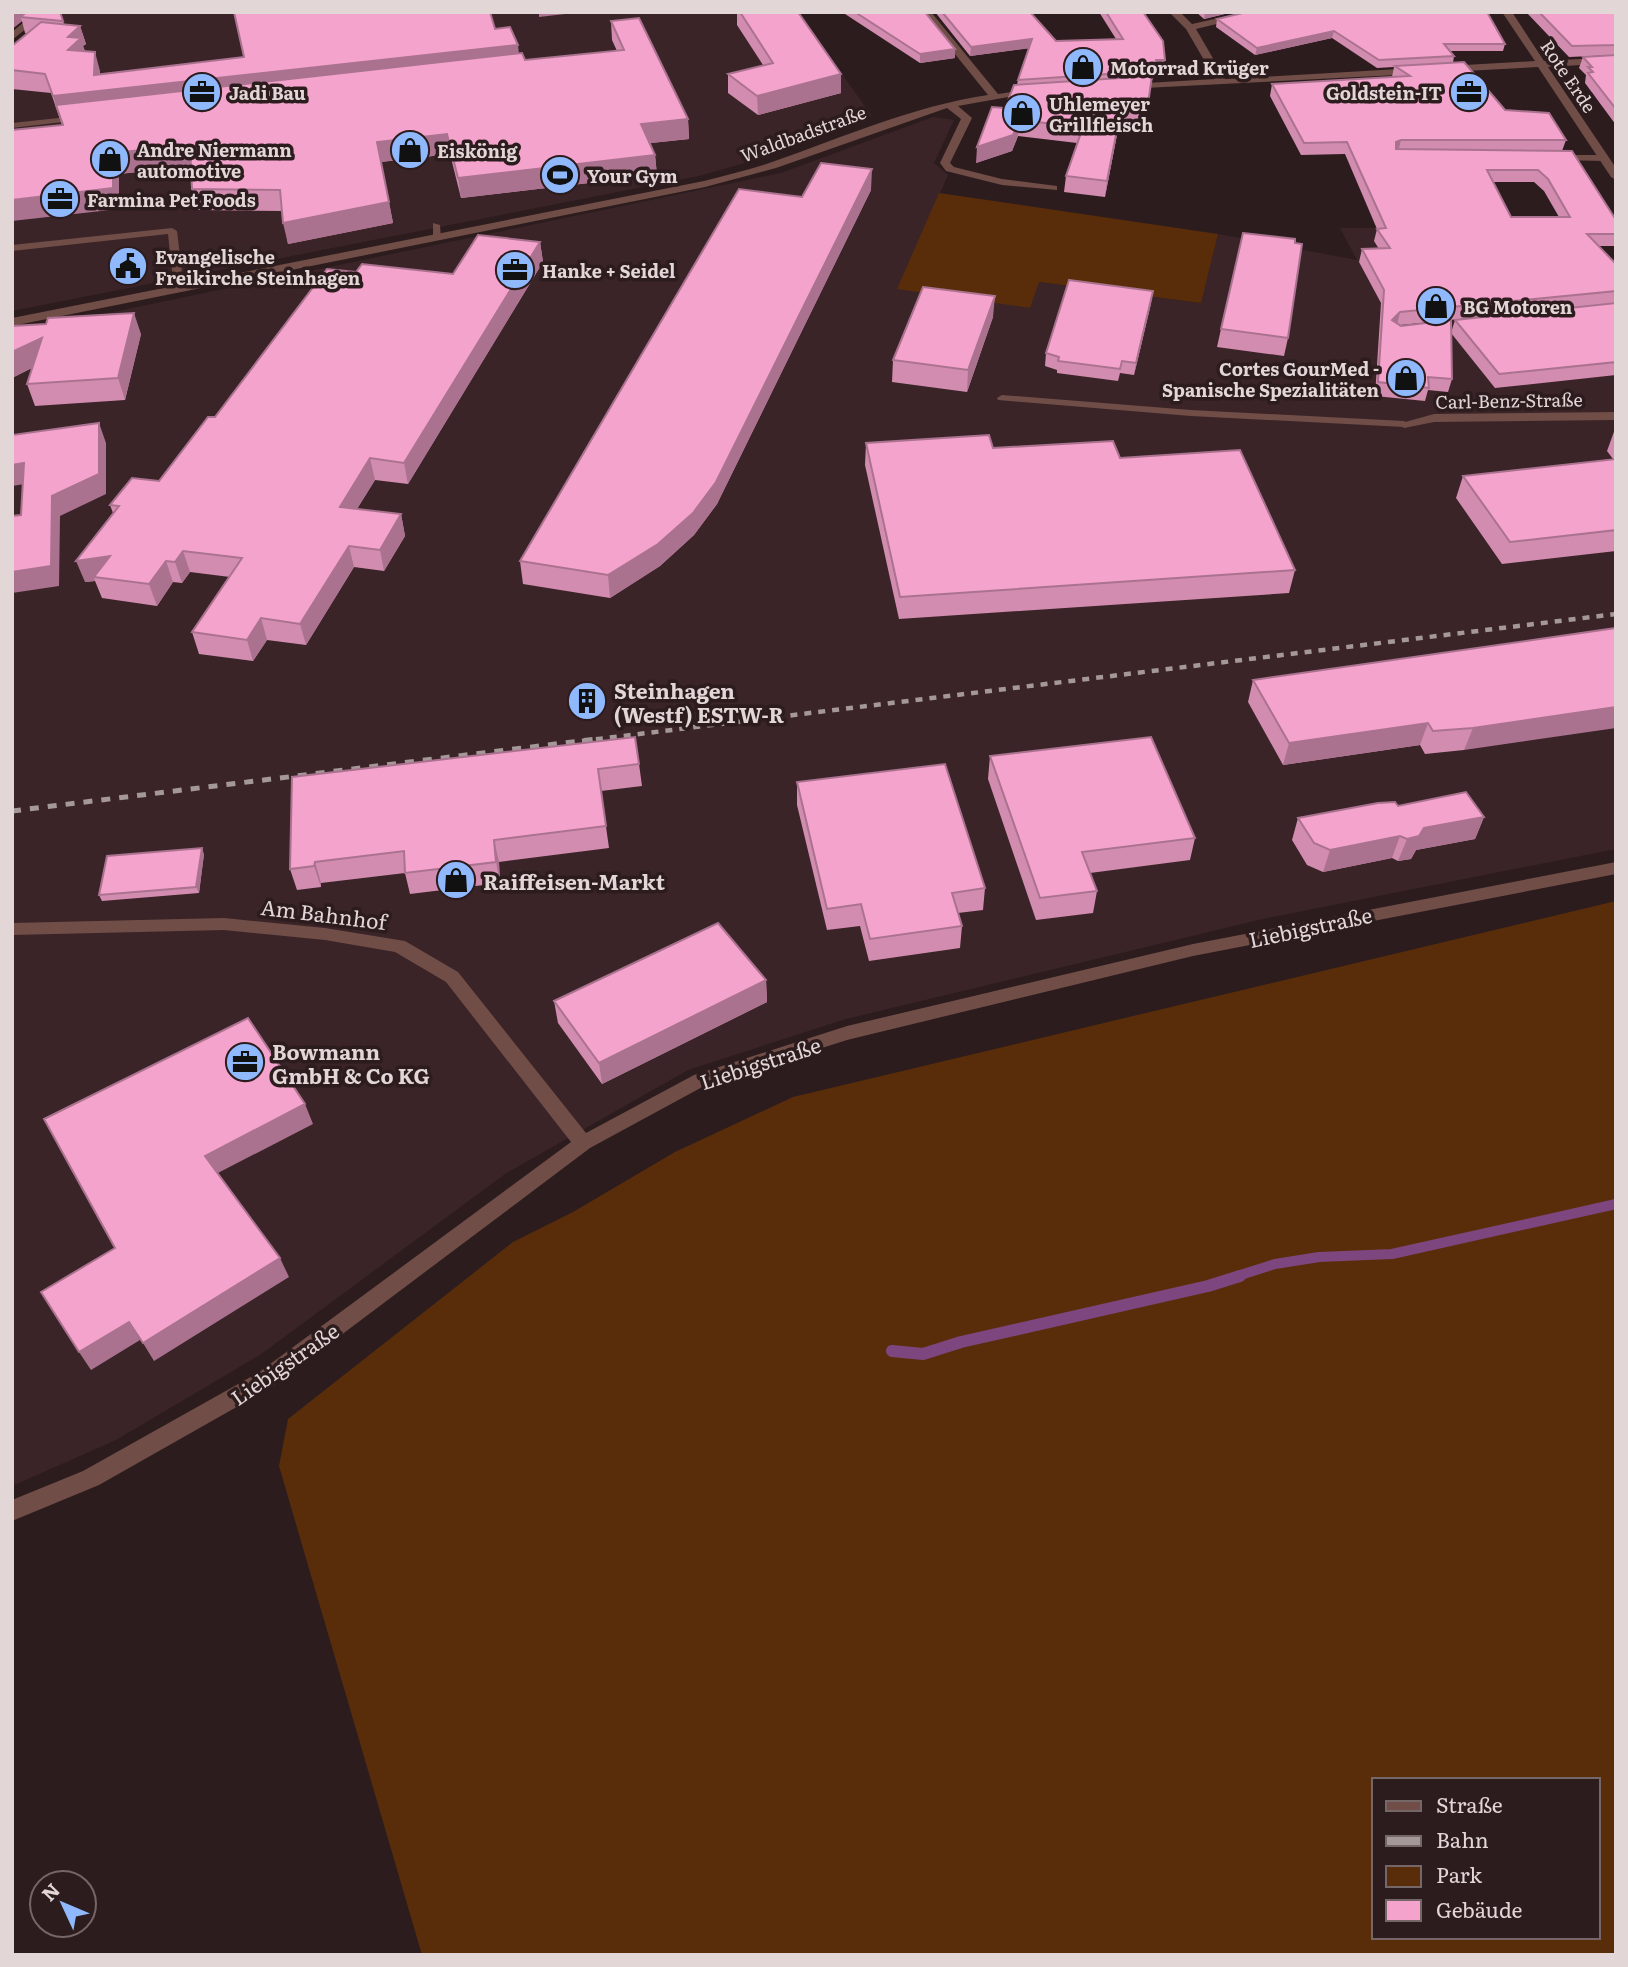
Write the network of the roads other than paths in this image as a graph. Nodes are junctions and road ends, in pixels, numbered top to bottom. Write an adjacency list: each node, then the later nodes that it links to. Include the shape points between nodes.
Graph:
1 (42, 12): 7 (street)
2 (926, 12): 15 (street)
3 (1174, 12): 6 (street)
4 (1261, 12): 6 (street)
5 (1507, 12): 9 (street, Rote Erde)
6 (1190, 27): 12 (street)
7 (12, 37)
8 (1616, 60): 9 (street)
9 (1539, 64): 10 (street); 20 (street, Rote Erde)
10 (1442, 70)
11 (1428, 71): 12 (street)
12 (1222, 82): 13 (street)
13 (1115, 88)
14 (1049, 91): 15 (street, Waldbadstraße)
15 (995, 97): 16 (street, Waldbadstraße)
16 (949, 104): 22 (street, via 967,118 944,163 950,169); 24 (street, Waldbadstraße, via 881,124 772,166 718,180 437,231)
17 (94, 116): 18 (lane)
18 (12, 126)
19 (1549, 158): 20 (lane)
20 (1604, 158): 21 (street, Rote Erde)
21 (1616, 177)
22 (1052, 188)
23 (12, 248): 24 (lane, via 173,231)
24 (179, 289): 25 (street, Waldbadstraße)
25 (12, 322)
26 (1002, 398): 28 (lane)
27 (1616, 416): 28 (street, Carl-Benz-Straße, via 1434,418)
28 (1404, 424)
29 (1616, 868): 31 (street, Liebigstraße, via 1193,950 847,1033 700,1080)
30 (12, 929): 31 (street, Am Bahnhof, via 225,924 399,946 452,977)
31 (583, 1143): 32 (street, Liebigstraße, via 265,1380 91,1478)
32 (12, 1511)

